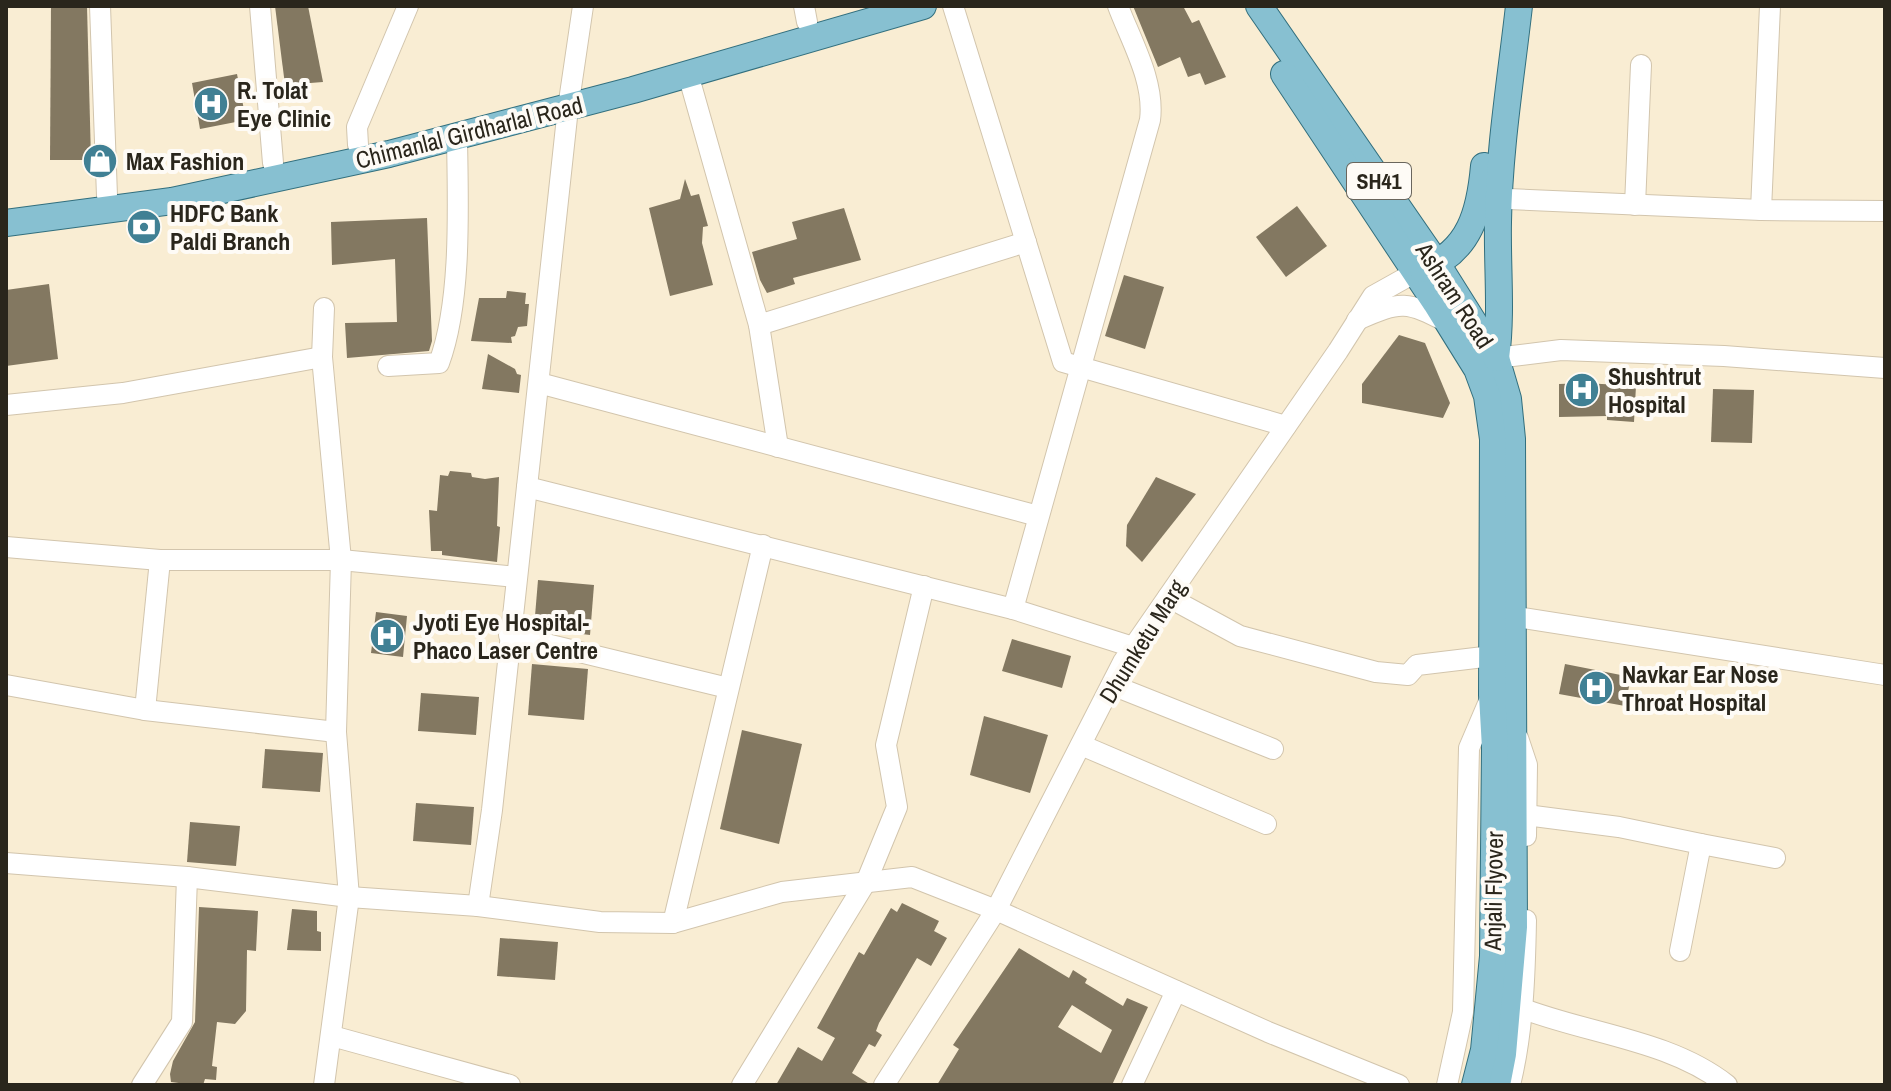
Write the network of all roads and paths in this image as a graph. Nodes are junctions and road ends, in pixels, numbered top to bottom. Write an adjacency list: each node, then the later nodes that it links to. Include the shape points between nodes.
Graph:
1 (100, 6): 21 (street)
2 (408, 6): 19 (street, via 357,127)
3 (583, 6): 17 (street)
4 (866, 6): 14 (main road, Chimanlal Girdharlal Road)
5 (923, 6): 16 (main road, Chimanlal Girdharlal Road)
6 (953, 6): 28 (street)
7 (1118, 6): 37 (street, via 1152,105)
8 (1241, 6): 29 (main road, Ashram Road)
9 (1259, 6): 29 (main road, Ashram Road / SH41)
10 (1501, 6): 22 (main road)
11 (1519, 6): 22 (main road)
12 (1770, 6): 25 (street)
13 (255, 8): 20 (street)
14 (806, 14): 17 (main road, Chimanlal Girdharlal Road)
15 (1641, 65): 23 (street)
16 (688, 74): 17 (main road, Chimanlal Girdharlal Road); 33 (street)
17 (569, 100): 18 (main road, Chimanlal Girdharlal Road); 19 (main road, Chimanlal Girdharlal Road); 39 (street)
18 (457, 138): 27 (main road, Chimanlal Girdharlal Road, via 172,201); 36 (street, via 450,335 439,363)
19 (358, 145): 20 (main road, Chimanlal Girdharlal Road)
20 (273, 163): 21 (main road, Chimanlal Girdharlal Road)
21 (107, 196): 24 (main road, Chimanlal Girdharlal Road)
22 (1490, 199): 23 (street); 29 (main road, via 1455,251); 35 (main road, via 1500,326)
23 (1635, 205): 25 (street)
24 (6, 209)
25 (1761, 210): 26 (street)
26 (1885, 211)
27 (6, 223)
28 (1026, 242): 33 (street); 37 (street, via 1063,362)
29 (1427, 268): 31 (street, Dhumketu Marg, via 1373,296); 32 (main road, Ashram Road); 35 (main road, Ashram Road / SH41)
30 (324, 308): 34 (street)
31 (1357, 320): 32 (street, via 1386,307 1414,305); 41 (street, Dhumketu Marg)
32 (1449, 323): 35 (main road, Ashram Road)
33 (759, 325): 42 (street)
34 (322, 357): 40 (street, via 123,393); 48 (street)
35 (1487, 363): 38 (street, via 1561,350); 53 (main road, Ashram Road, via 1508,399 1512,439); 56 (main road, Ashram Road, via 1493,439)
36 (388, 366)
37 (1079, 366): 41 (street); 44 (street)
38 (1885, 368)
39 (539, 383): 42 (street); 43 (street)
40 (6, 405)
41 (1286, 426): 51 (street, Dhumketu Marg)
42 (778, 447): 44 (street)
43 (527, 487): 45 (street); 49 (street)
44 (1038, 516): 52 (street)
45 (763, 545): 50 (street); 60 (street)
46 (6, 547): 47 (street)
47 (160, 560): 48 (street); 62 (street)
48 (341, 560): 49 (street); 63 (street)
49 (516, 577): 54 (street)
50 (924, 586): 52 (street); 73 (street, via 886,745 897,807)
51 (1168, 597): 55 (street, Dhumketu Marg); 56 (street, via 1240,636 1376,672 1408,675 1417,665)
52 (1013, 609): 55 (street)
53 (1511, 616): 57 (street); 64 (main road, Ashram Road)
54 (509, 635): 60 (street); 75 (street)
55 (1133, 647): 59 (street, Dhumketu Marg)
56 (1492, 656): 61 (main road, Ashram Road)
57 (1885, 675)
58 (6, 685): 62 (street)
59 (1112, 685): 65 (street, Dhumketu Marg); 66 (street)
60 (728, 688): 77 (street)
61 (1492, 695): 64 (main road, Anjali Flyover); 89 (street, via 1469,748 1463,1012)
62 (145, 710): 63 (street)
63 (336, 732): 74 (street)
64 (1508, 742): 67 (street, via 1527,765); 90 (main road, Anjali Flyover, via 1484,1050); 91 (main road, Anjali Flyover, via 1514,927)
65 (1081, 745): 68 (street); 76 (street, Dhumketu Marg)
66 (1273, 749)
67 (1526, 815): 69 (street); 80 (street)
68 (1266, 824)
69 (1701, 844): 70 (street); 78 (street)
70 (1775, 858)
71 (6, 863): 72 (street)
72 (187, 877): 74 (street); 82 (street, via 182,1022)
73 (867, 880): 76 (street, via 912,877); 77 (street, via 782,892); 85 (street)
74 (349, 897): 75 (street); 81 (street)
75 (478, 906): 77 (street, via 600,922)
76 (996, 910): 79 (street); 86 (street, Dhumketu Marg)
77 (673, 923)
78 (1680, 951)
79 (1176, 991): 87 (street); 88 (street)
80 (1521, 1008): 92 (street); 93 (street, via 1658,1050 1708,1070)
81 (332, 1036): 83 (street); 84 (street)
82 (142, 1085)
83 (324, 1085)
84 (510, 1085)
85 (742, 1085)
86 (884, 1085)
87 (1132, 1085)
88 (1399, 1085)
89 (1447, 1085)
90 (1475, 1085)
91 (1497, 1085)
92 (1510, 1085)
93 (1727, 1085)

